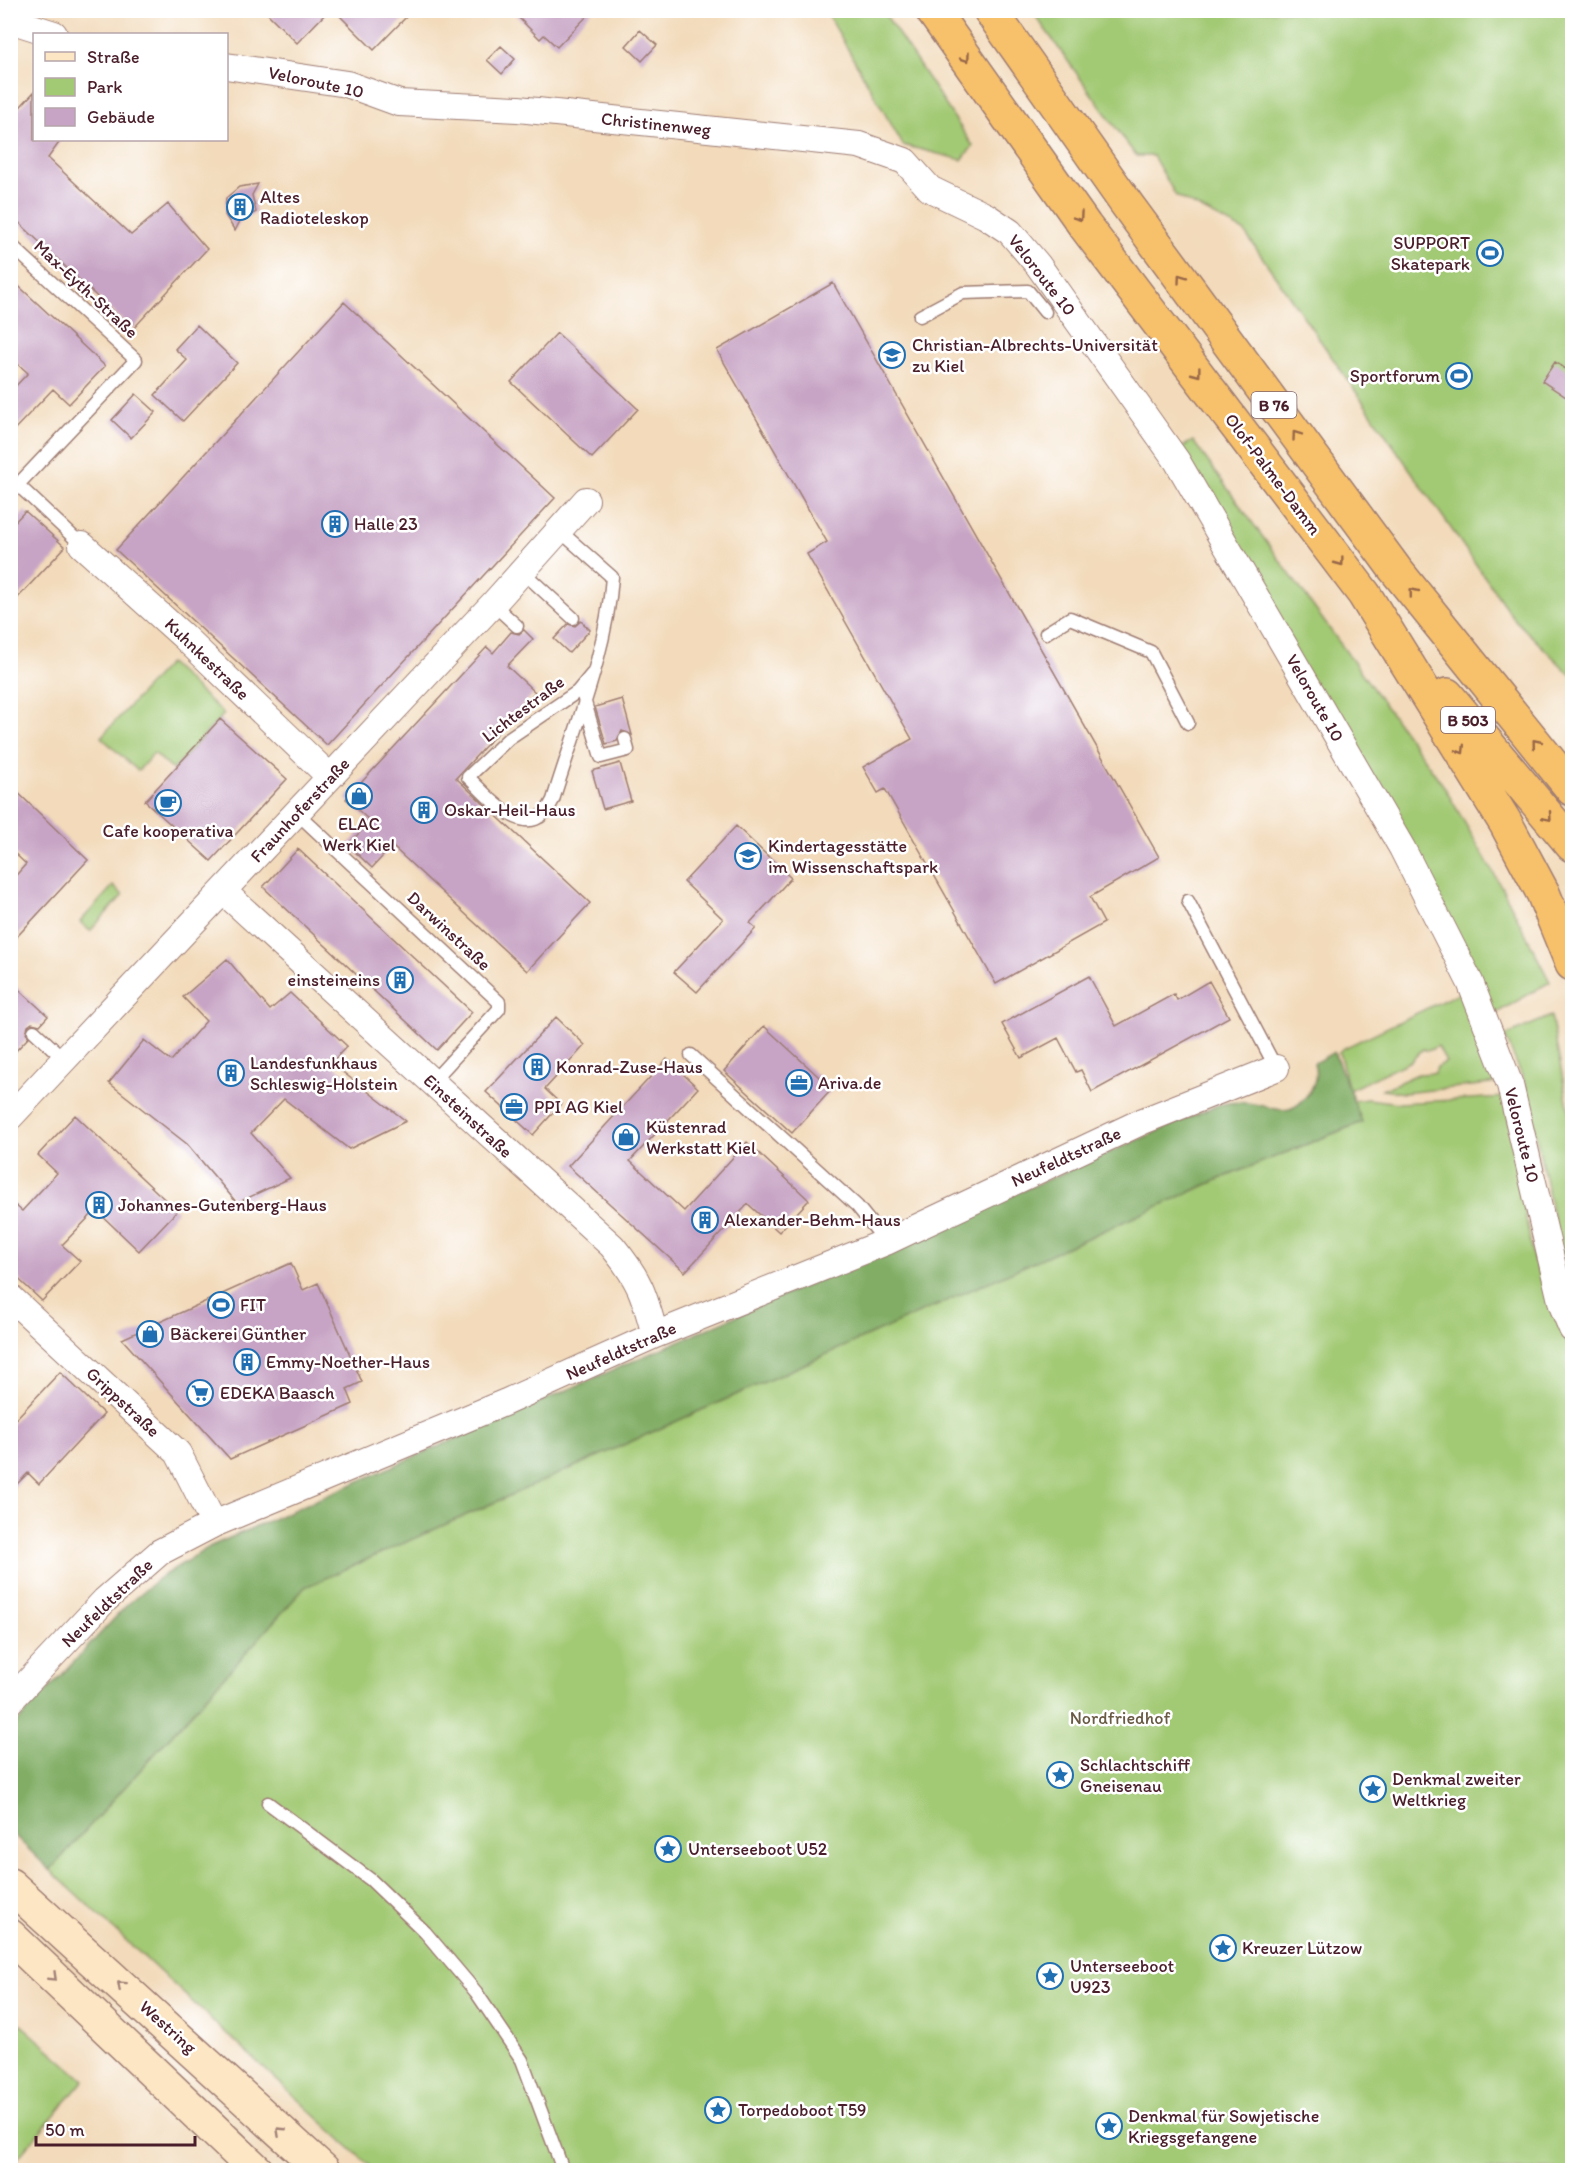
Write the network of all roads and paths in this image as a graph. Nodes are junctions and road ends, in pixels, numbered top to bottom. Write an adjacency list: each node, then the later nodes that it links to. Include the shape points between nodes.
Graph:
1 (932, 10): 16 (highway, Olof-Palme-Damm / B 76, one-way to 16, via 1085,226)
2 (990, 10): 26 (highway, B 76, one-way to 2, via 1395,569 1128,206)
3 (10, 20): 4 (street)
4 (51, 33)
5 (228, 66): 6 (street, Veloroute 10, via 347,84)
6 (405, 104): 7 (street, Christinenweg, via 518,109 843,143)
7 (905, 161): 40 (street, Veloroute 10, via 923,184 937,194 1004,227 1038,265 1177,461 1402,848 1470,982 1510,1085 1562,1305)
8 (10, 244): 11 (lane, Max-Eyth-Straße, via 136,360)
9 (1045, 312): 10 (lane, via 1028,291 963,293)
10 (920, 316)
11 (14, 489): 14 (lane)
12 (586, 500): 13 (street, Fraunhoferstraße)
13 (560, 531): 15 (street, Fraunhoferstraße); 21 (lane, Lichtestraße, via 612,577 609,613)
14 (82, 545): 25 (street, Kuhnkestraße)
15 (523, 572): 17 (street, Fraunhoferstraße); 18 (lane)
16 (1364, 594): 28 (highway, B 503, one-way to 28); 31 (highway, Olof-Palme-Damm / B 76, one-way to 31, via 1505,822 1543,893)
17 (493, 604): 19 (lane); 25 (street, Fraunhoferstraße)
18 (573, 618)
19 (517, 626)
20 (1046, 633): 23 (lane, via 1070,618 1151,652)
21 (592, 674): 22 (lane, Lichtestraße); 22 (lane, Lichtestraße, via 577,692 509,738 468,777 506,813 517,819 538,818 548,811)
22 (584, 698): 24 (lane)
23 (1188, 723)
24 (610, 755)
25 (330, 777): 27 (street, Fraunhoferstraße)
26 (1572, 789)
27 (297, 813): 29 (street, Fraunhoferstraße); 36 (lane, Darwinstraße, via 499,1002 499,1009)
28 (1572, 845)
29 (224, 892): 34 (street, Fraunhoferstraße); 36 (street, Einsteinstraße)
30 (1188, 901): 35 (lane)
31 (1572, 964)
32 (34, 1031): 34 (lane)
33 (691, 1054): 38 (lane, via 856,1206)
34 (64, 1059): 37 (street, Fraunhoferstraße)
35 (1276, 1068): 38 (street, Neufeldtstraße, via 1143,1121)
36 (432, 1082): 41 (street, Einsteinstraße, via 612,1246 634,1273)
37 (10, 1117)
38 (886, 1242): 41 (street, Neufeldtstraße)
39 (10, 1297): 42 (street, Grippstraße, via 178,1454)
40 (1572, 1329)
41 (655, 1335): 42 (street, Neufeldtstraße)
42 (214, 1524): 43 (street, Neufeldtstraße, via 160,1552 105,1600)
43 (10, 1701)
44 (268, 1803): 49 (lane, via 371,1880 425,1932 476,1992 522,2060)
45 (10, 1885): 48 (main road, Westring, one-way to 45)
46 (10, 1936): 47 (main road, one-way to 47)
47 (256, 2170)
48 (323, 2170)
49 (563, 2170)

